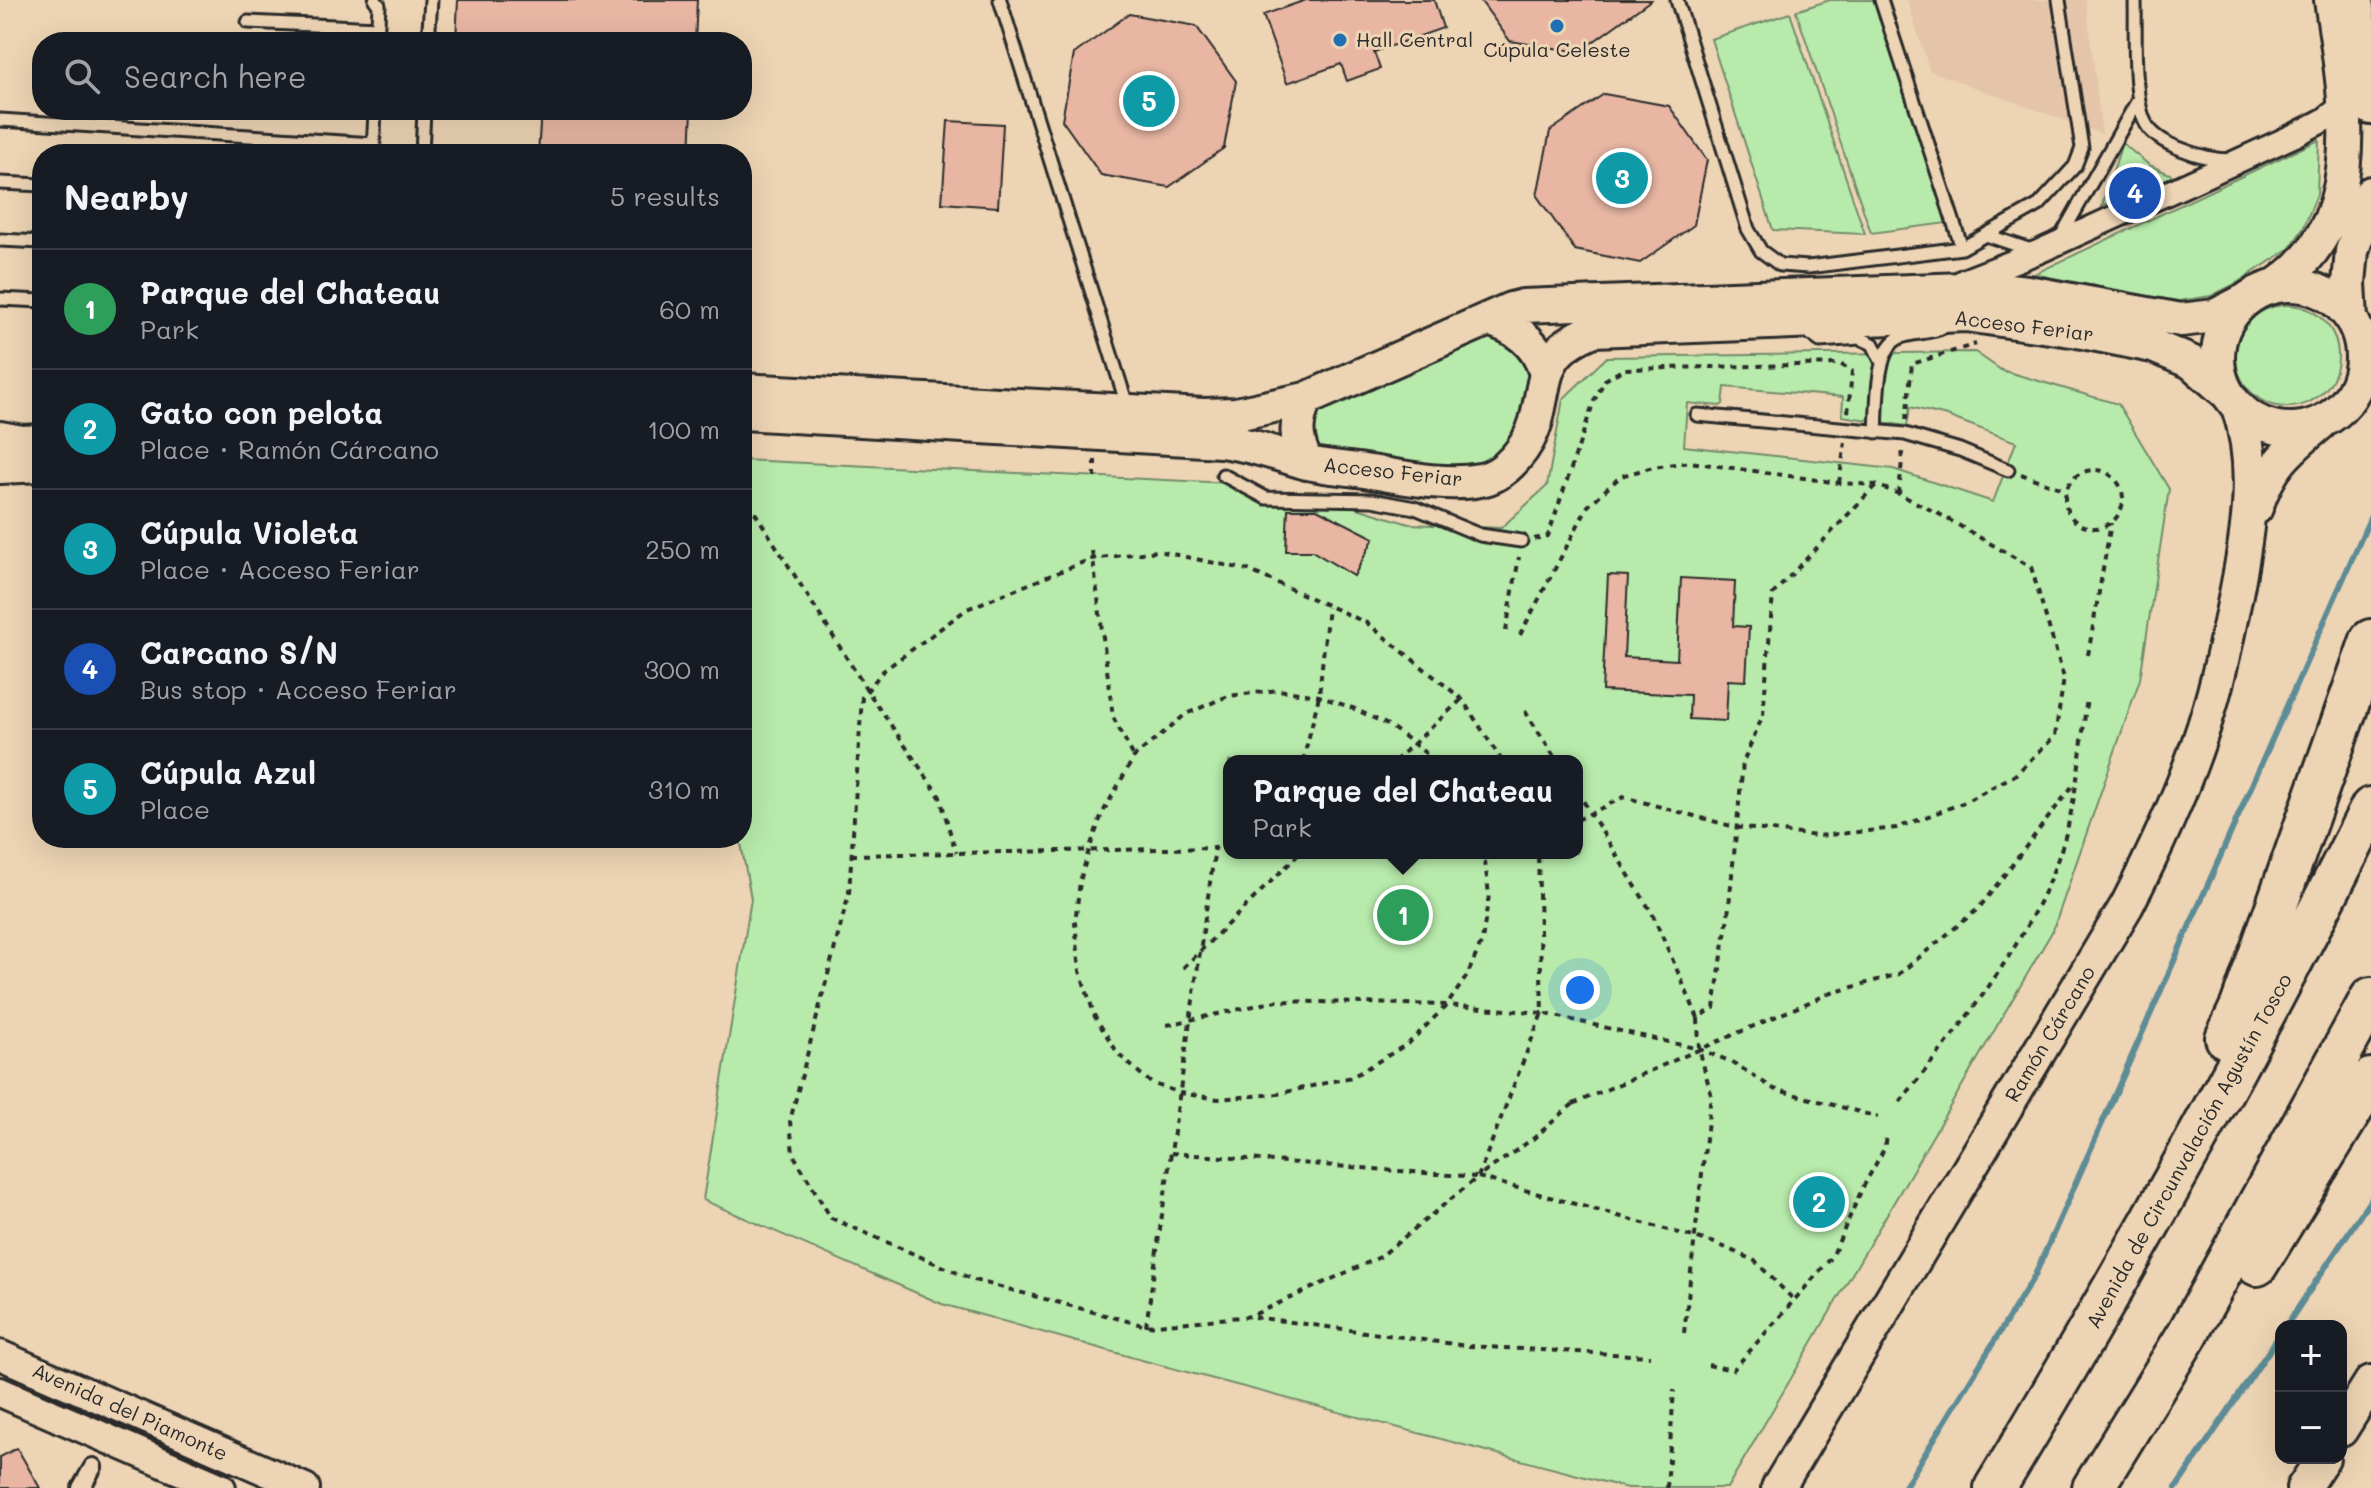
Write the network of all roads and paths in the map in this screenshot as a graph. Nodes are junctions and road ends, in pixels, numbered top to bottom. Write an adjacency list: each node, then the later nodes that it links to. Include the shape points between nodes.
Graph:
1 (375, 0): 11 (lane)
2 (431, 0): 13 (lane)
3 (1000, 0): 46 (lane)
4 (1677, 0): 30 (lane, via 1748,229 1761,251 1780,265 1808,267)
5 (1881, 0): 30 (lane)
6 (2059, 0): 26 (lane, via 2082,148 2075,166 2039,205)
7 (2135, 0): 14 (lane)
8 (2331, 0): 15 (main road)
9 (2356, 0): 15 (main road)
10 (248, 22): 11 (lane)
11 (378, 28): 12 (lane)
12 (378, 32)
13 (429, 32)
14 (2138, 99): 22 (lane, via 2147,127 2170,145 2207,158); 29 (lane)
15 (2358, 106): 22 (street); 32 (main road, via 2341,207 2306,265)
16 (0, 120): 19 (lane)
17 (375, 120): 20 (lane)
18 (424, 120): 21 (lane)
19 (310, 144)
20 (374, 144)
21 (422, 144)
22 (2238, 160): 29 (street)
23 (0, 183): 24 (lane)
24 (32, 185)
25 (2371, 193): 38 (main road, via 2352,251)
26 (1986, 235): 30 (lane); 31 (lane)
27 (0, 240): 28 (lane)
28 (32, 242)
29 (2058, 242): 31 (street)
30 (1962, 248)
31 (2038, 252): 33 (street)
32 (2273, 287): 36 (main road); 38 (main road, via 2309,288 2339,305)
33 (1938, 290): 36 (main road, Acceso Feriar, via 2027,292 2181,320 2215,316); 37 (main road, Acceso Feriar, via 1523,306)
34 (0, 299): 35 (lane)
35 (32, 301)
36 (2244, 301): 45 (main road, via 2219,346 2221,380)
37 (1488, 319): 42 (main road, via 1507,325 1530,343); 44 (main road, Acceso Feriar)
38 (2351, 319): 49 (main road, via 2361,345 2360,373 2348,399)
39 (1793, 320): 40 (main road, Acceso Feriar); 41 (lane, via 1820,341 1860,338 1873,344); 42 (main road, Acceso Feriar, via 1594,330 1565,346)
40 (1972, 329): 41 (lane, via 1901,337 1891,342); 45 (main road, Acceso Feriar, via 2078,331 2153,346 2191,362); 52 (path, via 1912,364)
41 (1881, 361): 51 (lane)
42 (1545, 371): 55 (main road, Acceso Feriar, via 1525,447 1491,477 1423,479)
43 (752, 391): 46 (main road, Acceso Feriar)
44 (1306, 399): 46 (main road, Acceso Feriar, via 1236,414); 55 (main road, via 1296,435)
45 (2234, 401): 49 (main road, via 2265,425 2313,425); 67 (main road, Ramón Cárcano, via 2250,461)
46 (1129, 410)
47 (752, 414): 55 (main road, Acceso Feriar, via 1221,441)
48 (1697, 415): 50 (lane)
49 (2327, 419): 67 (main road, Ramón Cárcano, via 2269,474)
50 (1846, 429): 51 (lane); 60 (path); 66 (path, via 1852,371 1840,364 1624,369 1605,380 1594,401 1548,536)
51 (1876, 432): 52 (lane)
52 (1905, 434): 58 (lane); 63 (path)
53 (0, 438): 54 (main road)
54 (32, 440)
55 (1307, 463)
56 (32, 465): 57 (main road)
57 (0, 467)
58 (2008, 470): 62 (path)
59 (1223, 475): 66 (lane, via 1266,498 1372,500 1415,508 1480,535)
60 (1839, 483): 61 (path); 72 (path, via 1690,462 1621,476 1588,506)
61 (1876, 485): 63 (path); 92 (path, via 1773,594 1763,715 1743,762)
62 (2066, 490): 65 (path, via 2066,508 2076,523 2094,529); 65 (path, via 2080,473 2111,475 2119,483 2123,505)
63 (1899, 494): 92 (path, via 2031,567 2064,678 2055,736 2015,775 1965,802 1897,828 1818,836)
64 (752, 508): 75 (path)
65 (2111, 523): 74 (path)
66 (1521, 541): 71 (path)
67 (2245, 546): 137 (main road, Ramón Cárcano, via 2208,715 2148,864)
68 (1092, 551): 69 (path)
69 (1091, 559): 70 (path, via 1173,554 1248,570); 75 (path, via 967,609 883,671); 86 (path, via 1113,717)
70 (1328, 607): 76 (path); 78 (path, via 1367,623)
71 (1506, 631)
72 (1520, 635)
73 (2371, 640): 117 (highway, via 2241,1006 2202,1084)
74 (2088, 655)
75 (867, 690): 96 (path, via 940,797); 97 (path, via 862,697)
76 (1319, 696): 80 (path, via 1378,720); 81 (path); 86 (path, via 1278,690 1228,696 1186,714)
77 (2087, 697): 87 (path)
78 (1462, 699): 80 (path); 84 (path)
79 (1525, 711): 85 (path)
80 (1414, 742): 82 (path); 83 (path)
81 (1304, 755)
82 (1401, 755)
83 (1429, 755)
84 (1498, 755)
85 (1553, 755)
86 (1134, 757): 95 (path)
87 (2076, 782): 112 (path, via 2062,845 2038,906 1994,978); 116 (path, bridge, via 1979,908 1899,974 1828,994 1573,1104)
88 (1583, 800): 90 (path)
89 (2371, 808): 117 (highway, Avenida de Circunvalación Agustín Tosco)
90 (1591, 812): 91 (path); 92 (path, via 1624,797); 106 (path, via 1652,913)
91 (1583, 817)
92 (1735, 827): 106 (path, via 1714,1008)
93 (1223, 842): 94 (path)
94 (1215, 848): 95 (path); 101 (path)
95 (1089, 850): 96 (path); 111 (path, via 1075,923 1080,971 1095,1017 1119,1055 1151,1083)
96 (956, 853): 97 (path)
97 (851, 855): 121 (path, via 849,893 790,1121 793,1154 831,1218 974,1280)
98 (1294, 859): 101 (path)
99 (1485, 859): 104 (path, via 1489,895 1482,941)
100 (1538, 859): 105 (path)
101 (1200, 950): 102 (path); 107 (path)
102 (1183, 968)
103 (2371, 998): 132 (highway, via 2202,1309)
104 (1447, 1005): 105 (path); 107 (path, via 1277,1001); 111 (path, via 1409,1043 1352,1077 1277,1094 1218,1099)
105 (1542, 1013): 109 (path); 116 (path)
106 (1698, 1018): 109 (path)
107 (1190, 1020): 108 (path); 111 (path)
108 (1167, 1025)
109 (1699, 1049): 113 (path, via 1732,1062 1774,1089); 118 (path, via 1711,1094)
110 (2371, 1079): 132 (highway, via 2228,1314)
111 (1180, 1093): 115 (path)
112 (1900, 1102)
113 (1878, 1117)
114 (1886, 1136): 119 (path, via 1832,1257)
115 (1171, 1153): 116 (path); 121 (path)
116 (1478, 1177): 118 (path); 120 (path, via 1380,1257)
117 (2151, 1225): 138 (highway, Avenida de Circunvalación Agustín Tosco)
118 (1695, 1237): 119 (path, via 1755,1261); 122 (path)
119 (1795, 1301): 125 (path, via 1733,1370)
120 (1251, 1316): 121 (path); 124 (path, via 1468,1346)
121 (1146, 1326)
122 (1684, 1333)
123 (0, 1355): 135 (street, Avenida del Piamonte)
124 (1650, 1356)
125 (1708, 1365)
126 (2371, 1382): 129 (main road)
127 (1674, 1390): 136 (path)
128 (0, 1392): 134 (street, Avenida del Piamonte)
129 (2347, 1420)
130 (2319, 1464): 139 (main road)
131 (93, 1467): 133 (street)
132 (2100, 1477)
133 (81, 1488)
134 (221, 1488)
135 (305, 1488)
136 (1667, 1488)
137 (1778, 1488)
138 (1995, 1488)
139 (2303, 1488)

